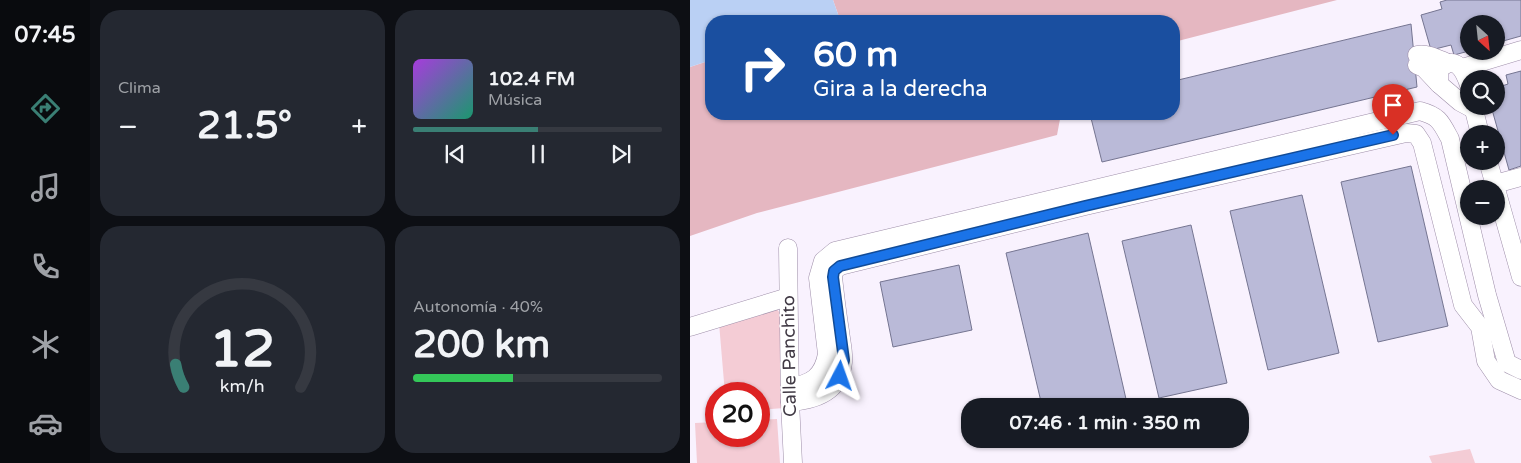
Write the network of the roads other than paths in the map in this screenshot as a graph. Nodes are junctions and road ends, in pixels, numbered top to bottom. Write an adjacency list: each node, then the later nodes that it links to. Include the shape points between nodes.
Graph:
1 (1521, 50): 2 (street)
2 (1455, 65): 3 (street); 4 (street, via 1444,65 1439,70); 4 (street, via 1423,54 1417,60)
3 (1460, 72)
4 (1439, 84): 5 (street)
5 (1460, 102)
6 (1390, 117): 7 (street); 10 (street); 12 (street, via 1420,110 1441,122 1450,140)
7 (1393, 135): 10 (street); 13 (street, via 1416,134 1422,143)
8 (1521, 177): 9 (street)
9 (1505, 181)
10 (1021, 214): 22 (street, via 835,251 829,255 823,261 818,278 827,354 825,364 809,383)
11 (1505, 220): 15 (street)
12 (1471, 226): 13 (street); 17 (street)
13 (1445, 232): 17 (street, via 1462,301)
14 (788, 248): 16 (street, Calle Panchito)
15 (1521, 277)
16 (788, 297): 18 (street); 22 (street, Calle Panchito)
17 (1488, 326): 19 (street); 20 (street)
18 (690, 327)
19 (1486, 361): 20 (street); 21 (street, via 1499,380)
20 (1516, 366)
21 (1521, 390)
22 (790, 394): 23 (street, Calle Panchito)
23 (793, 463)

